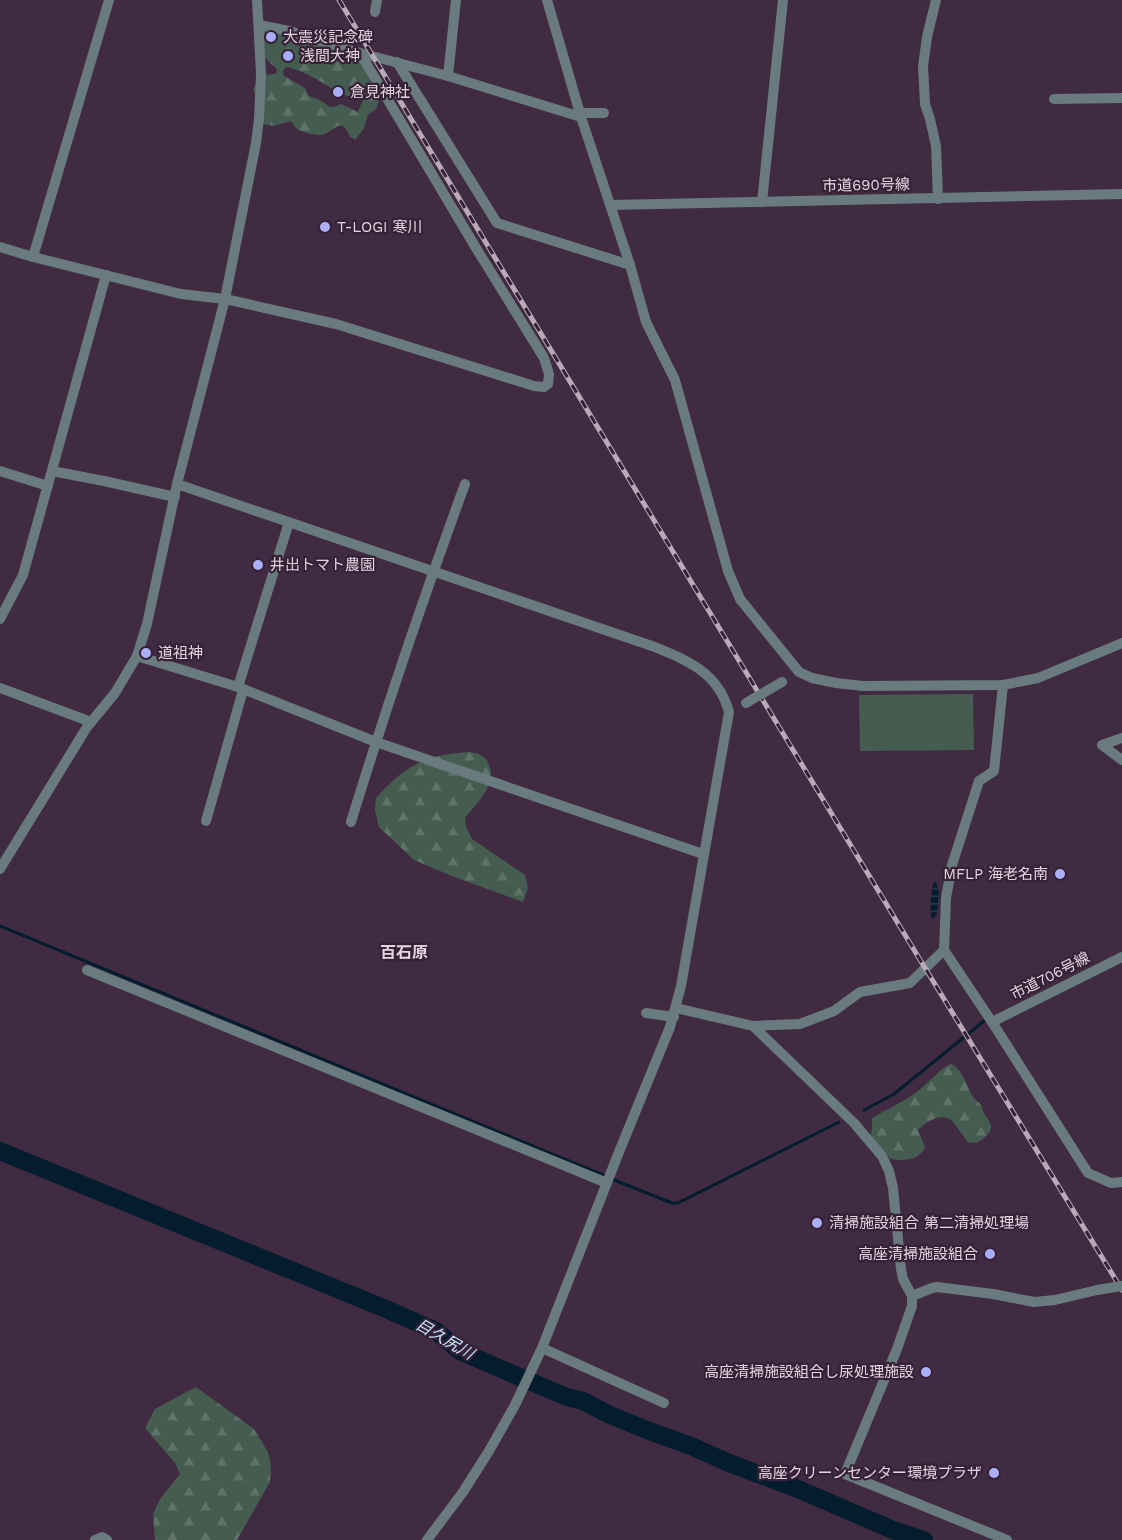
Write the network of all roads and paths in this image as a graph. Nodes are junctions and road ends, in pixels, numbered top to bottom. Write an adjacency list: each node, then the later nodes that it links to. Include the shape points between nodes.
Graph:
1 (109, 0): 22 (street)
2 (257, 0): 9 (street)
3 (377, 0): 8 (street)
4 (456, 0): 12 (street)
5 (547, 0): 16 (street)
6 (783, 0): 19 (street)
7 (936, 0): 18 (street, via 923,66 925,104 936,146)
8 (375, 12)
9 (259, 25): 10 (street); 25 (street, via 259,119)
10 (360, 53): 11 (street); 25 (street, via 544,358 548,384 534,386 336,324)
11 (397, 62): 12 (street); 23 (street, via 497,223)
12 (448, 76): 16 (street)
13 (1122, 98): 14 (street)
14 (1054, 99)
15 (604, 113): 16 (street)
16 (581, 115): 20 (street)
17 (1122, 194): 18 (street, 市道690号線)
18 (938, 198): 19 (street, 市道690号線)
19 (762, 202): 20 (street, 市道690号線)
20 (611, 205): 23 (street)
21 (0, 247): 22 (street)
22 (33, 257): 24 (street)
23 (630, 265): 37 (street, via 646,322 675,380 728,571 740,599)
24 (106, 275): 25 (street, via 181,294); 27 (street)
25 (225, 299): 28 (street)
26 (0, 471): 30 (street)
27 (52, 471): 30 (street); 31 (street)
28 (177, 484): 31 (street); 32 (street)
29 (465, 484): 33 (street)
30 (48, 486): 34 (street, via 23,575)
31 (175, 497): 36 (street)
32 (289, 522): 33 (street); 40 (street)
33 (433, 572): 41 (street, via 680,658 719,687); 44 (street)
34 (0, 619)
35 (1122, 643): 38 (street, via 1038,678)
36 (137, 656): 40 (street); 42 (street, via 115,693)
37 (799, 672): 38 (street, via 863,686); 41 (street, bridge)
38 (1003, 685): 50 (street, via 994,771 979,781 952,865)
39 (0, 688): 42 (street)
40 (240, 689): 44 (street); 46 (street)
41 (729, 712): 48 (street)
42 (91, 722): 49 (street)
43 (1122, 738): 45 (street, via 1102,745)
44 (376, 742): 47 (street); 48 (street)
45 (1122, 760)
46 (206, 821)
47 (351, 822)
48 (703, 854): 54 (street)
49 (0, 869)
50 (944, 950): 55 (street); 56 (street, via 910,983 860,993 834,1011 800,1024)
51 (1122, 957): 55 (street, 市道706号線)
52 (87, 970): 58 (street)
53 (646, 1013): 54 (street)
54 (675, 1013): 56 (street); 58 (street)
55 (992, 1022): 57 (street, via 1088,1173 1111,1183)
56 (753, 1026): 60 (street, via 854,1123 882,1156 893,1188 903,1279)
57 (1122, 1182)
58 (607, 1183): 61 (street)
59 (1122, 1286): 60 (street, bridge, via 1034,1302 938,1287)
60 (912, 1296): 66 (street, via 897,1349 844,1474)
61 (541, 1350): 62 (street); 65 (street, via 489,1451)
62 (664, 1403)
63 (95, 1540): 64 (street)
64 (107, 1540)
65 (428, 1540)
66 (1007, 1540)

